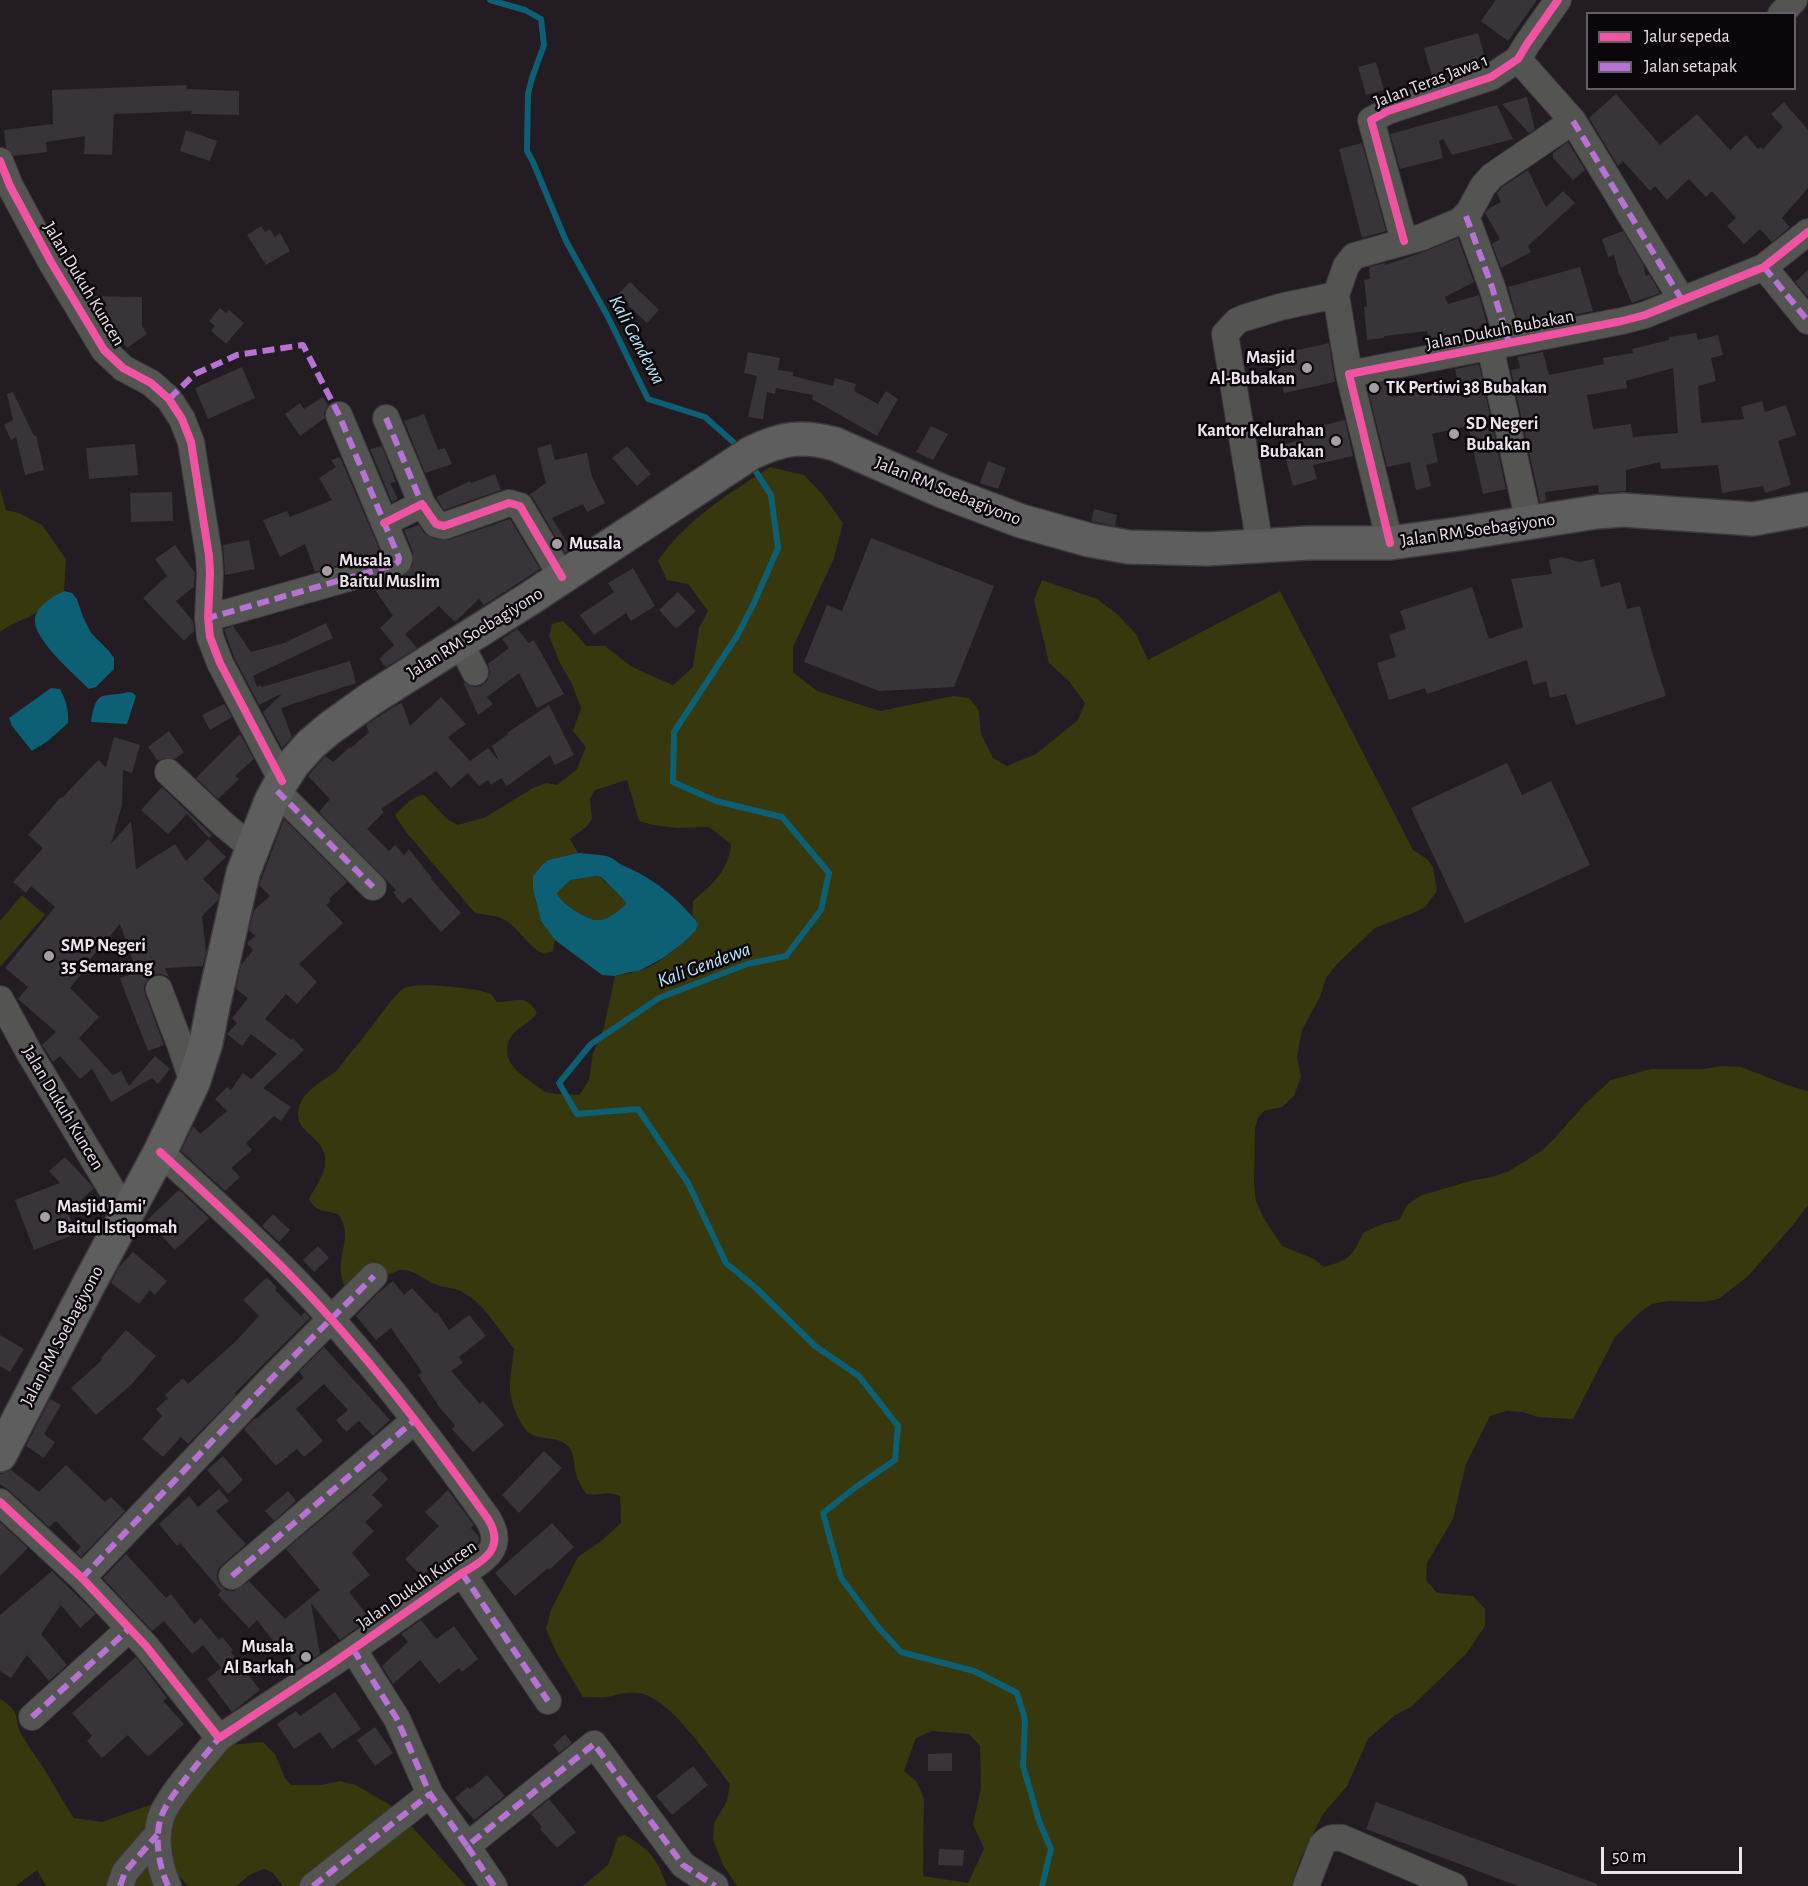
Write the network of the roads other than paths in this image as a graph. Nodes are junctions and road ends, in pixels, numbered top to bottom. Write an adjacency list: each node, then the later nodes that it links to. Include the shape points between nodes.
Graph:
1 (1558, 0): 4 (street, Jalan Teras Jawa 1)
2 (1794, 0): 3 (street)
3 (1783, 12)
4 (1518, 59): 5 (street); 10 (street, Jalan Teras Jawa 1, via 1491,77 1371,120)
5 (1573, 121): 8 (street, via 1492,176); 13 (street)
6 (0, 161): 7 (street, Jalan Dukuh Kuncen)
7 (5, 188): 26 (street, Jalan Dukuh Kuncen, via 104,350 169,399 182,419 191,442 208,548)
8 (1466, 216): 10 (street, via 1422,237); 15 (street, via 1492,287)
9 (1808, 232): 11 (street, Jalan Dukuh Bubakan)
10 (1404, 241): 12 (street, via 1354,256 1346,266)
11 (1764, 267): 13 (street, Jalan Dukuh Bubakan); 14 (street)
12 (1336, 295): 16 (street); 24 (street, via 1244,318 1225,334)
13 (1682, 300): 15 (street, Jalan Dukuh Bubakan, via 1622,321)
14 (1808, 321)
15 (1499, 345): 16 (street, Jalan Dukuh Bubakan); 22 (street, Jalan Dukuh Bubakan)
16 (1349, 374): 23 (street)
17 (339, 415): 21 (street)
18 (386, 418): 19 (street)
19 (422, 504): 21 (street); 25 (street, via 436,524 444,526 509,503 520,506)
20 (1808, 509): 22 (main road, Jalan RM Soebagiyono, via 1753,519 1623,510)
21 (384, 523): 26 (street, via 399,558 394,565)
22 (1529, 523): 23 (main road, Jalan RM Soebagiyono)
23 (1390, 543): 24 (main road, Jalan RM Soebagiyono)
24 (1260, 546): 25 (main road, Jalan RM Soebagiyono, via 1128,547 1078,537 1021,521 942,491 836,444 799,437 751,453)
25 (562, 577): 27 (main road, Jalan RM Soebagiyono)
26 (208, 618): 30 (street, Jalan Dukuh Kuncen, via 220,663)
27 (460, 643): 28 (street); 30 (main road, Jalan RM Soebagiyono, via 330,728 299,757)
28 (476, 672)
29 (168, 772): 31 (street)
30 (279, 786): 31 (main road, Jalan RM Soebagiyono); 32 (street, Jalan Dukuh Kuncen)
31 (252, 848): 35 (main road, Jalan RM Soebagiyono)
32 (373, 887)
33 (159, 988): 35 (street)
34 (0, 999): 37 (street, Jalan Dukuh Kuncen)
35 (193, 1083): 36 (main road, Jalan RM Soebagiyono)
36 (160, 1152): 37 (main road, Jalan RM Soebagiyono); 39 (street, Jalan Dukuh Kuncen)
37 (127, 1215): 41 (main road, Jalan RM Soebagiyono)
38 (374, 1276): 39 (street)
39 (331, 1319): 40 (street, Jalan Dukuh Kuncen); 45 (street)
40 (415, 1420): 43 (street, Jalan Dukuh Kuncen, via 494,1529 494,1547); 44 (street)
41 (0, 1455)
42 (0, 1502): 45 (street)
43 (462, 1573): 47 (street, Jalan Dukuh Kuncen); 48 (street)
44 (232, 1576)
45 (82, 1578): 46 (street)
46 (129, 1629): 49 (street); 50 (street)
47 (353, 1649): 50 (street, Jalan Dukuh Kuncen); 51 (street, Jalan Dukuh Kuncen, via 397,1719)
48 (548, 1701)
49 (32, 1717)
50 (219, 1738): 52 (street, Jalan Dukuh Kuncen, via 176,1792 161,1816)
51 (430, 1794): 53 (street, Jalan Dukuh Kuncen); 57 (street)
52 (157, 1835): 55 (street, Jalan Dukuh Kuncen, via 125,1872); 56 (street, Jalan Dukuh Kuncen)
53 (466, 1846): 58 (street, Jalan Dukuh Kuncen); 59 (street, via 594,1744 682,1865)
54 (1419, 1879): 60 (street, via 1342,1838 1333,1837 1322,1845); 61 (street)
55 (120, 1886)
56 (168, 1886)
57 (313, 1886)
58 (494, 1886)
59 (715, 1886)
60 (1306, 1886)
61 (1454, 1886)

